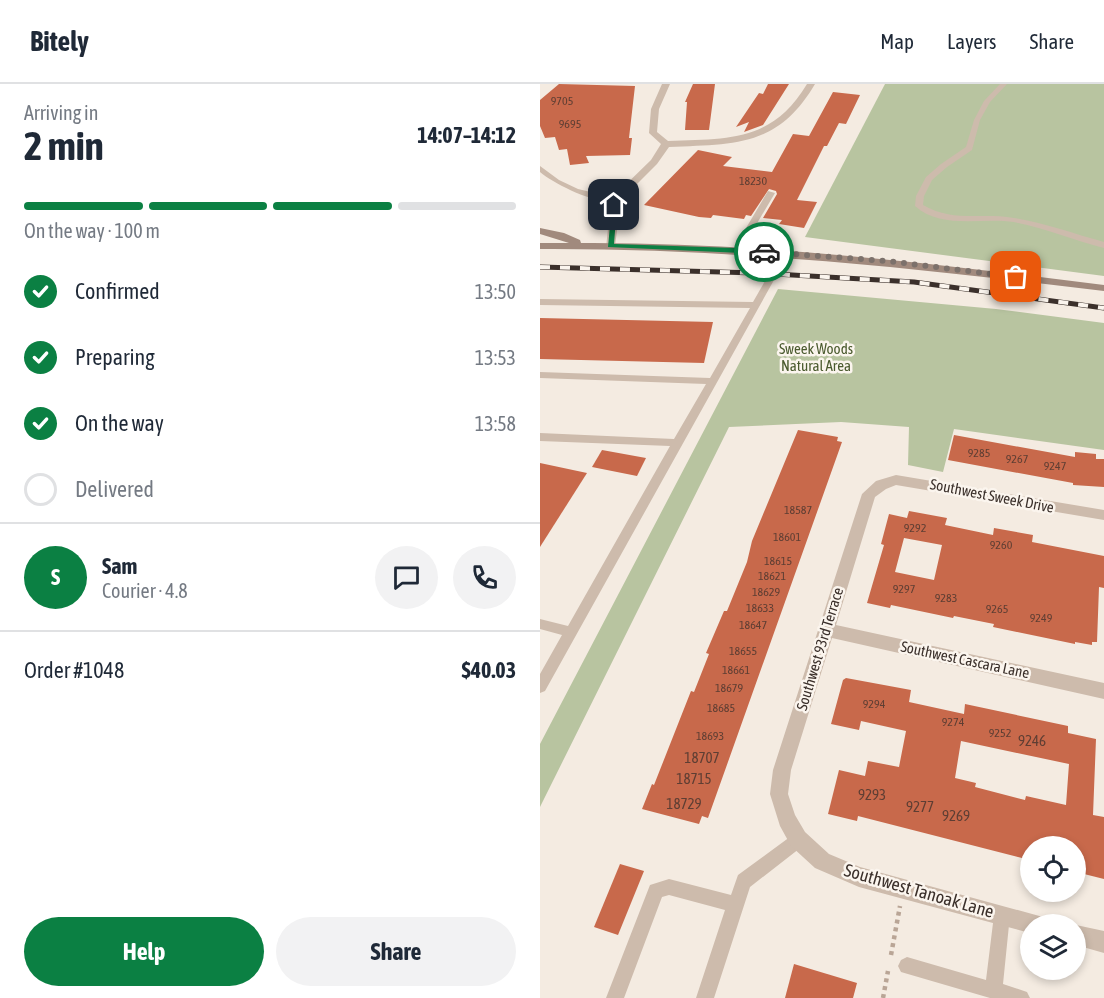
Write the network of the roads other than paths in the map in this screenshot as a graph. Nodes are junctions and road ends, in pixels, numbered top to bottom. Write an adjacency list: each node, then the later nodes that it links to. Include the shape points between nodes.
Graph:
1 (666, 84): 4 (street, via 655,109 653,134)
2 (810, 84): 4 (street, via 795,111 772,128 736,139)
3 (1004, 84): 9 (lane, via 987,101 969,148 928,179 919,206 933,216 1014,220)
4 (666, 144): 7 (street, via 654,162)
5 (540, 168): 7 (lane, via 567,188)
6 (771, 193): 13 (lane)
7 (616, 199): 12 (street)
8 (540, 231): 11 (main road)
9 (1104, 245)
10 (540, 246): 11 (main road)
11 (585, 246): 12 (main road)
12 (610, 246): 13 (main road)
13 (737, 250): 14 (main road)
14 (785, 253): 15 (main road, via 887,261); 17 (lane)
15 (1104, 288)
16 (540, 302): 17 (lane)
17 (756, 305): 19 (lane)
18 (540, 375): 19 (lane)
19 (713, 381): 21 (lane)
20 (540, 437): 21 (lane)
21 (677, 443): 26 (lane)
22 (881, 485): 23 (street, Southwest Sweek Drive, via 896,480 917,482); 25 (street, Southwest 93rd Terrace, via 869,494 864,507)
23 (1104, 515)
24 (540, 624): 26 (lane)
25 (826, 630): 28 (street, Southwest Cascara Lane); 29 (street, Southwest 93rd Terrace, via 782,770 778,794)
26 (571, 632): 27 (lane)
27 (540, 687)
28 (1104, 691)
29 (787, 819): 30 (street, Southwest Tanoak Lane)
30 (798, 839): 31 (lane, via 744,881); 32 (street, Southwest Tanoak Lane, via 822,861 859,876)
31 (735, 904): 38 (lane, via 669,887 656,891); 39 (lane)
32 (1002, 915): 33 (street, Southwest Tanoak Lane); 37 (lane)
33 (1020, 920)
34 (1086, 938): 35 (street)
35 (1104, 942)
36 (907, 966): 37 (lane)
37 (993, 990): 40 (lane)
38 (615, 998)
39 (705, 998)
40 (1021, 998)

